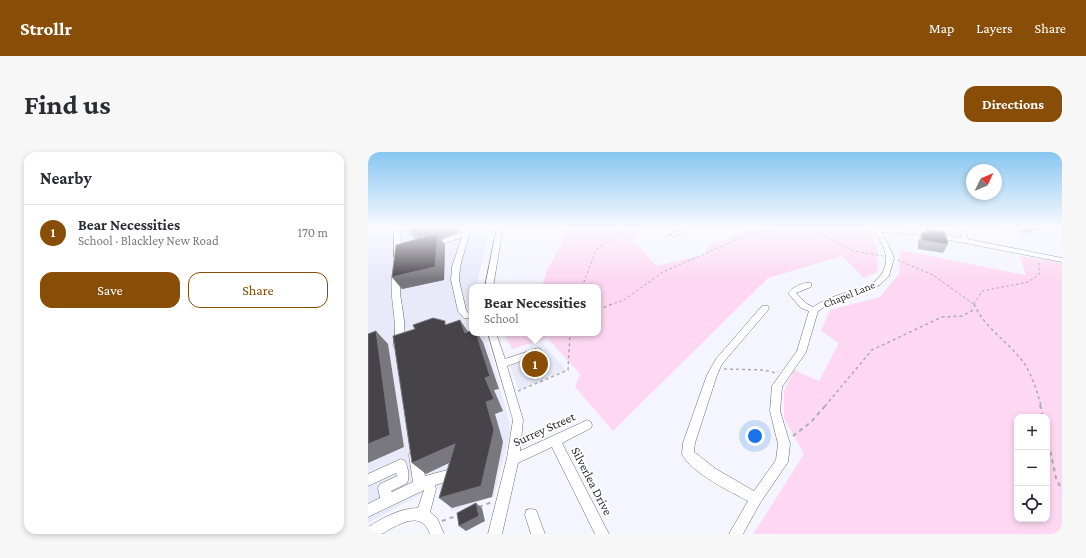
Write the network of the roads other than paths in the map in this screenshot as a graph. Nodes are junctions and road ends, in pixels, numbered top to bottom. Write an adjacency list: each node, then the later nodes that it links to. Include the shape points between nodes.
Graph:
1 (400, 245): 15 (street, via 402,254 396,292 401,335 398,343)
2 (435, 245): 7 (street)
3 (463, 245): 13 (street, via 456,267 455,280 462,311)
4 (497, 245): 9 (street)
5 (885, 245): 12 (street, Chapel Lane, via 890,258 887,272 877,283 826,302)
6 (987, 245): 8 (street)
7 (425, 249)
8 (1062, 260)
9 (490, 284)
10 (808, 285): 12 (street, via 792,293 804,306)
11 (765, 308): 26 (street, via 712,375 689,443 688,454 709,471)
12 (814, 310): 26 (street, Chapel Lane, via 801,352 777,386 776,411 784,444 782,462)
13 (469, 316)
14 (493, 336): 16 (street)
15 (400, 358)
16 (502, 364): 17 (street, via 538,351); 21 (street, via 518,420)
17 (543, 364)
18 (587, 425): 19 (street, Surrey Street)
19 (555, 441): 21 (street, Surrey Street); 34 (street, Silverlea Drive)
20 (414, 448): 24 (street)
21 (513, 458): 32 (street)
22 (451, 475): 24 (street)
23 (368, 480): 25 (street, via 402,465 403,479 384,488 385,495)
24 (424, 483): 25 (street); 28 (street, via 430,489)
25 (392, 499): 27 (street)
26 (756, 499): 35 (street, Chapel Lane)
27 (368, 511)
28 (418, 514): 30 (street, via 429,517); 31 (street, via 390,522)
29 (531, 515): 33 (street)
30 (436, 529)
31 (369, 534)
32 (495, 534)
33 (538, 534)
34 (602, 534)
35 (736, 534)

